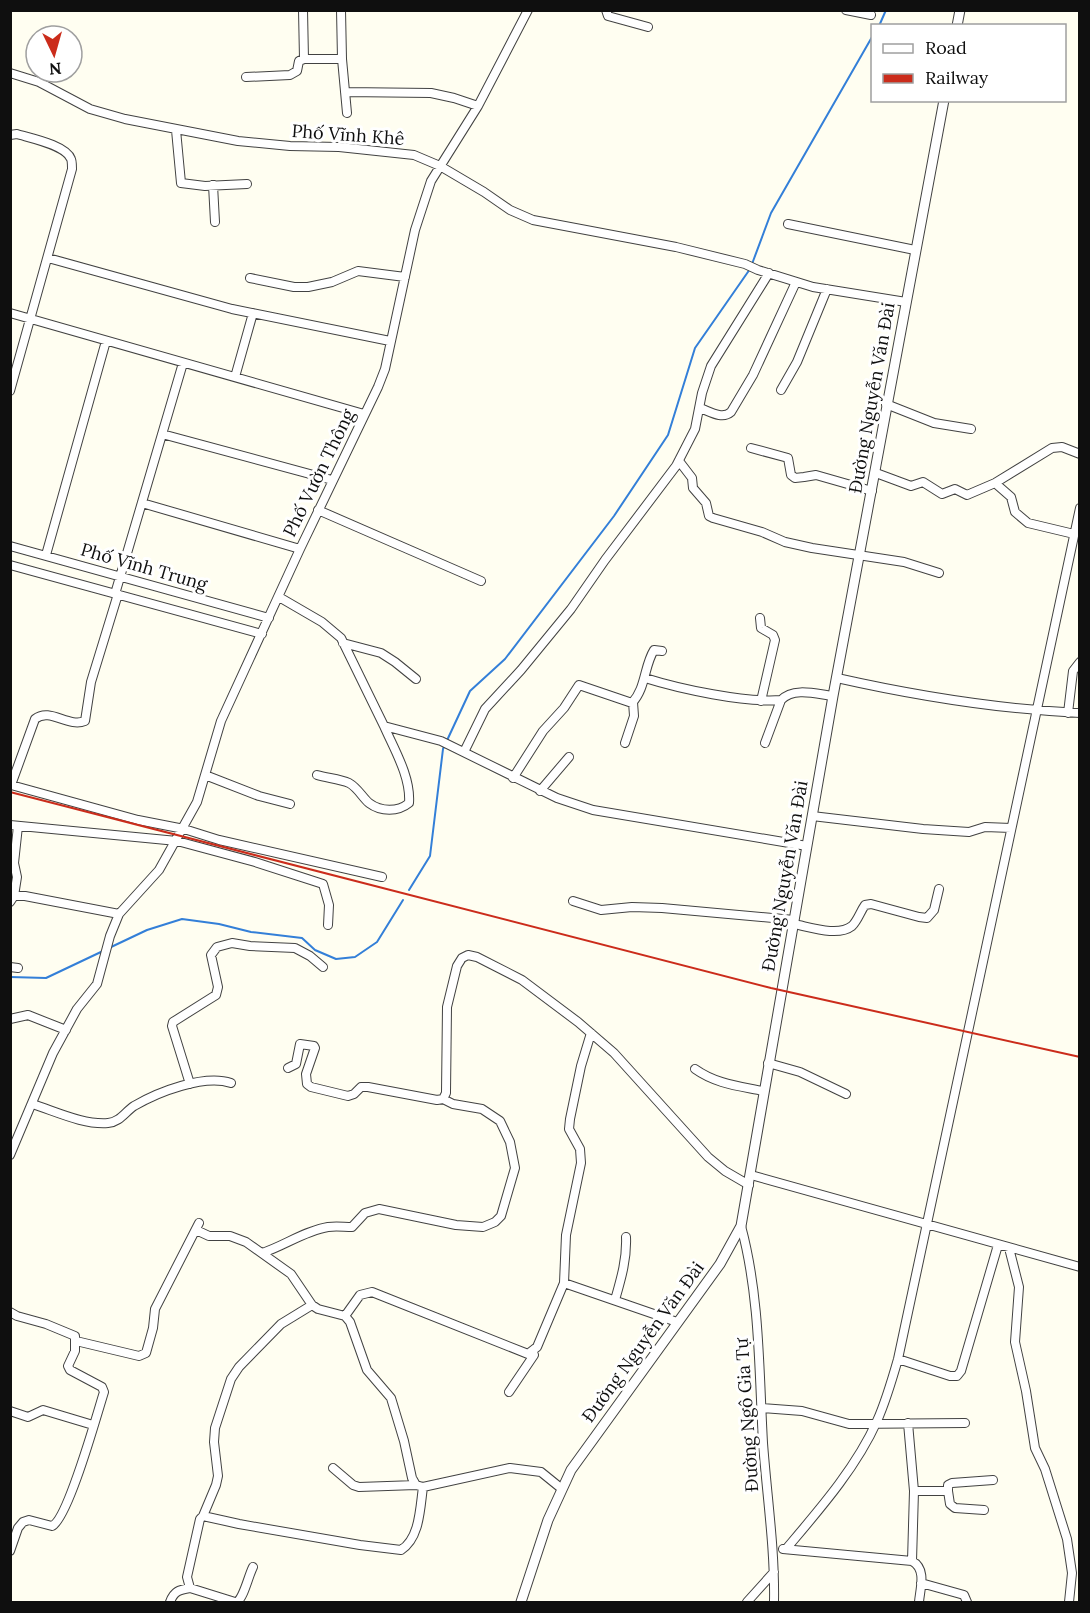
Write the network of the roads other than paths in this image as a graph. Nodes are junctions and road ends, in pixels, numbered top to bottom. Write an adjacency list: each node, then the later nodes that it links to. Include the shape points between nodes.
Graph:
1 (303, 10): 8 (street)
2 (341, 10): 9 (street)
3 (528, 10): 14 (street, Phố Vườn Thông)
4 (606, 10): 7 (street, via 615,19)
5 (846, 10): 6 (street)
6 (871, 15)
7 (648, 27)
8 (304, 59): 9 (street); 11 (street, via 299,61 297,72 290,75)
9 (342, 59): 12 (street)
10 (10, 73): 16 (street, Phố Vĩnh Khê, via 39,82 90,109)
11 (246, 77)
12 (345, 92): 14 (street, via 431,93); 15 (street)
13 (944, 102): 23 (street, Đường Nguyễn Văn Đài)
14 (478, 106): 18 (street, Phố Vườn Thông)
15 (347, 113)
16 (176, 130): 18 (street, Phố Vĩnh Khê, via 238,141 414,155); 20 (street, via 182,183)
17 (10, 135): 24 (street, via 58,147 72,159)
18 (440, 166): 25 (street, Phố Vĩnh Khê, via 533,220 676,247); 26 (street, Phố Vườn Thông, via 415,230)
19 (247, 184): 20 (street)
20 (213, 185): 21 (street)
21 (215, 222)
22 (788, 224): 23 (street)
23 (915, 250): 30 (street, Đường Nguyễn Văn Đài)
24 (48, 258): 32 (street); 33 (street)
25 (769, 273): 28 (street); 41 (street, via 711,366)
26 (405, 277): 27 (street, via 358,271 308,287); 35 (street, Phố Vườn Thông)
27 (250, 278)
28 (796, 282): 29 (street); 41 (street, via 753,375 731,412 722,416)
29 (827, 289): 30 (street); 39 (street)
30 (906, 302): 40 (street, Đường Nguyễn Văn Đài)
31 (10, 313): 33 (street)
32 (253, 313): 35 (street); 37 (street)
33 (31, 319): 34 (street); 38 (street)
34 (106, 341): 36 (street); 58 (street)
35 (390, 341): 42 (street, Phố Vườn Thông, via 378,387)
36 (183, 363): 37 (street); 44 (street)
37 (235, 377): 42 (street)
38 (11, 387)
39 (781, 390)
40 (886, 404): 43 (street, via 934,423); 48 (street, Đường Nguyễn Văn Đài)
41 (700, 408): 47 (street)
42 (364, 414): 49 (street, Phố Vườn Thông)
43 (971, 429)
44 (162, 434): 49 (street); 52 (street)
45 (751, 448): 51 (street, via 788,458 789,471 795,478 816,475)
46 (1080, 454): 50 (street, via 1062,447 1052,448)
47 (679, 462): 59 (street, via 706,503 709,516 785,542); 85 (street, via 571,609 485,709)
48 (876, 473): 50 (street, via 910,486 923,482 944,494 955,489 971,494); 51 (street, Đường Nguyễn Văn Đài)
49 (332, 480): 54 (street, Phố Vườn Thông)
50 (995, 483): 55 (street, via 1011,496 1015,512 1028,523)
51 (872, 491): 59 (street, Đường Nguyễn Văn Đài)
52 (142, 503): 57 (street); 62 (street)
53 (1080, 508): 55 (street)
54 (318, 510): 57 (street, Phố Vườn Thông); 63 (street)
55 (1074, 534): 79 (street)
56 (10, 546): 58 (street, Phố Vĩnh Trung)
57 (300, 549): 65 (street, Phố Vườn Thông)
58 (46, 555): 62 (street, Phố Vĩnh Trung)
59 (860, 555): 61 (street); 73 (street, Đường Nguyễn Văn Đài)
60 (10, 565): 64 (street, Phố Vĩnh Trung)
61 (939, 573)
62 (121, 576): 64 (street); 66 (street, Phố Vĩnh Trung)
63 (482, 581)
64 (117, 594): 68 (street, Phố Vĩnh Trung); 95 (street, via 91,682 85,722 46,714 35,719 10,785)
65 (279, 597): 66 (street, Phố Vườn Thông); 69 (street, via 321,621)
66 (269, 618): 68 (street, Phố Vườn Thông)
67 (760, 618): 76 (street, via 761,628 775,640)
68 (262, 634): 87 (street, Phố Vườn Thông, via 221,721)
69 (343, 643): 74 (street, via 381,653); 82 (street)
70 (662, 651): 72 (street, via 654,650)
71 (1080, 662): 80 (street, via 1073,671)
72 (645, 678): 76 (street); 78 (street)
73 (837, 678): 75 (street, Đường Nguyễn Văn Đài); 79 (street, via 887,690)
74 (416, 679)
75 (833, 696): 77 (street, via 805,692 787,694); 92 (street, Đường Nguyễn Văn Đài)
76 (761, 700): 77 (street)
77 (781, 700): 84 (street)
78 (633, 702): 83 (street, via 634,716); 89 (street, via 579,685 543,730)
79 (1036, 711): 80 (street); 94 (street)
80 (1068, 713): 81 (street)
81 (1080, 713)
82 (384, 726): 85 (street, via 441,741); 88 (street, via 410,792 409,803 404,807 395,810 369,803 348,783)
83 (625, 743)
84 (765, 743)
85 (464, 752): 89 (street)
86 (569, 757): 90 (street)
87 (205, 775): 91 (street); 95 (street, Phố Vườn Thông)
88 (316, 775)
89 (513, 777): 90 (street)
90 (540, 790): 97 (street, via 592,810)
91 (290, 804)
92 (812, 816): 94 (street, via 969,832 985,827); 97 (street, Đường Nguyễn Văn Đài)
93 (14, 826): 96 (street); 100 (street, via 16,877)
94 (1011, 828): 121 (street)
95 (184, 829): 96 (street, Phố Vườn Thông); 98 (street)
96 (177, 841): 102 (street, Phố Vườn Thông, via 159,870); 104 (street, via 323,884 329,905)
97 (807, 846): 103 (street, Đường Nguyễn Văn Đài)
98 (382, 877)
99 (939, 889): 103 (street, via 934,910 927,918 871,904 865,905 846,930)
100 (12, 899): 102 (street, via 25,896)
101 (573, 901): 103 (street, via 601,910 662,908)
102 (119, 914): 107 (street, Phố Vườn Thông, via 97,984)
103 (794, 922): 109 (street, Đường Nguyễn Văn Đài)
104 (328, 925)
105 (323, 967): 113 (street, via 295,948 232,943 216,947 211,956 218,987 216,995 171,1026)
106 (10, 1019): 107 (street, via 28,1015)
107 (66, 1030): 117 (street, via 52,1053)
108 (591, 1033): 116 (street, via 522,980 468,955 458,966 447,1007); 120 (street, via 614,1053 708,1157); 128 (street, via 570,1119 569,1129 580,1149 580,1163 567,1235)
109 (768, 1063): 114 (street, Đường Nguyễn Văn Đài); 115 (street, via 800,1072)
110 (288, 1068): 116 (street, via 296,1064 300,1044 314,1046 306,1074 311,1087 348,1096 364,1087)
111 (695, 1069): 114 (street, via 720,1083)
112 (231, 1083): 113 (street, via 210,1080)
113 (190, 1084): 117 (street, via 160,1094 133,1107 118,1121 108,1123 75,1118)
114 (763, 1091): 119 (street, Đường Nguyễn Văn Đài)
115 (846, 1094)
116 (443, 1099): 126 (street, via 482,1109 500,1121 510,1142 515,1168 505,1206 495,1222 483,1227 456,1225 372,1210 352,1227 328,1227)
117 (32, 1104): 118 (street)
118 (10, 1155)
119 (751, 1174): 120 (street, Đường Nguyễn Văn Đài); 121 (street)
120 (749, 1185): 122 (street, Đường Nguyễn Văn Đài)
121 (927, 1224): 124 (street); 136 (street)
122 (741, 1226): 133 (street, Đường Nguyễn Văn Đài, via 720,1264); 138 (street, Đường Ngô Gia Tự, via 749,1258)
123 (626, 1237): 129 (street, via 627,1252)
124 (998, 1245): 125 (street); 136 (street, via 957,1376)
125 (1009, 1248): 127 (street); 167 (street, via 1019,1287 1015,1342 1035,1448 1067,1539 1072,1573)
126 (262, 1254): 130 (street, via 291,1274); 134 (street, via 230,1236 209,1236 198,1226 155,1309 146,1353 139,1356)
127 (1080, 1267)
128 (564, 1283): 129 (street); 135 (street)
129 (615, 1300): 133 (street)
130 (312, 1305): 132 (street); 151 (street, via 281,1324 231,1379 215,1428 218,1476)
131 (10, 1312): 134 (street, via 75,1336)
132 (345, 1316): 135 (street, via 360,1295 372,1292 528,1354); 146 (street, via 367,1370 391,1398 412,1479)
133 (677, 1322): 147 (street, Đường Nguyễn Văn Đài, via 571,1470)
134 (76, 1341): 143 (street, via 70,1370 102,1387 104,1392)
135 (533, 1352): 137 (street)
136 (898, 1359): 140 (street)
137 (509, 1392)
138 (761, 1408): 140 (street, via 802,1411 849,1424); 152 (street, Đường Ngô Gia Tự)
139 (10, 1411): 143 (street, via 28,1417 43,1410)
140 (876, 1422): 141 (street); 153 (street, via 826,1502)
141 (908, 1423): 142 (street); 148 (street)
142 (965, 1423)
143 (93, 1425): 154 (street, via 60,1520 52,1526 23,1522)
144 (333, 1468): 146 (street, via 359,1487)
145 (993, 1480): 149 (street, via 952,1483)
146 (419, 1486): 147 (street, via 510,1468 541,1472); 151 (street, via 413,1536 401,1550)
147 (562, 1489): 162 (street, Đường Nguyễn Văn Đài)
148 (914, 1491): 149 (street); 155 (street)
149 (948, 1491): 150 (street, via 950,1504 955,1508)
150 (984, 1510)
151 (203, 1516): 159 (street, via 187,1577)
152 (773, 1548): 153 (street); 157 (street, Đường Ngô Gia Tự)
153 (786, 1549): 155 (street)
154 (10, 1551)
155 (912, 1561): 158 (street, via 920,1568)
156 (253, 1567): 161 (street, via 241,1599)
157 (774, 1572): 163 (street); 164 (street, Đường Ngô Gia Tự)
158 (921, 1583): 165 (street); 166 (street, via 964,1595)
159 (190, 1588): 160 (street, via 176,1591); 161 (street)
160 (170, 1602)
161 (236, 1602)
162 (521, 1602)
163 (747, 1602)
164 (774, 1602)
165 (919, 1602)
166 (967, 1602)
167 (1069, 1602)

